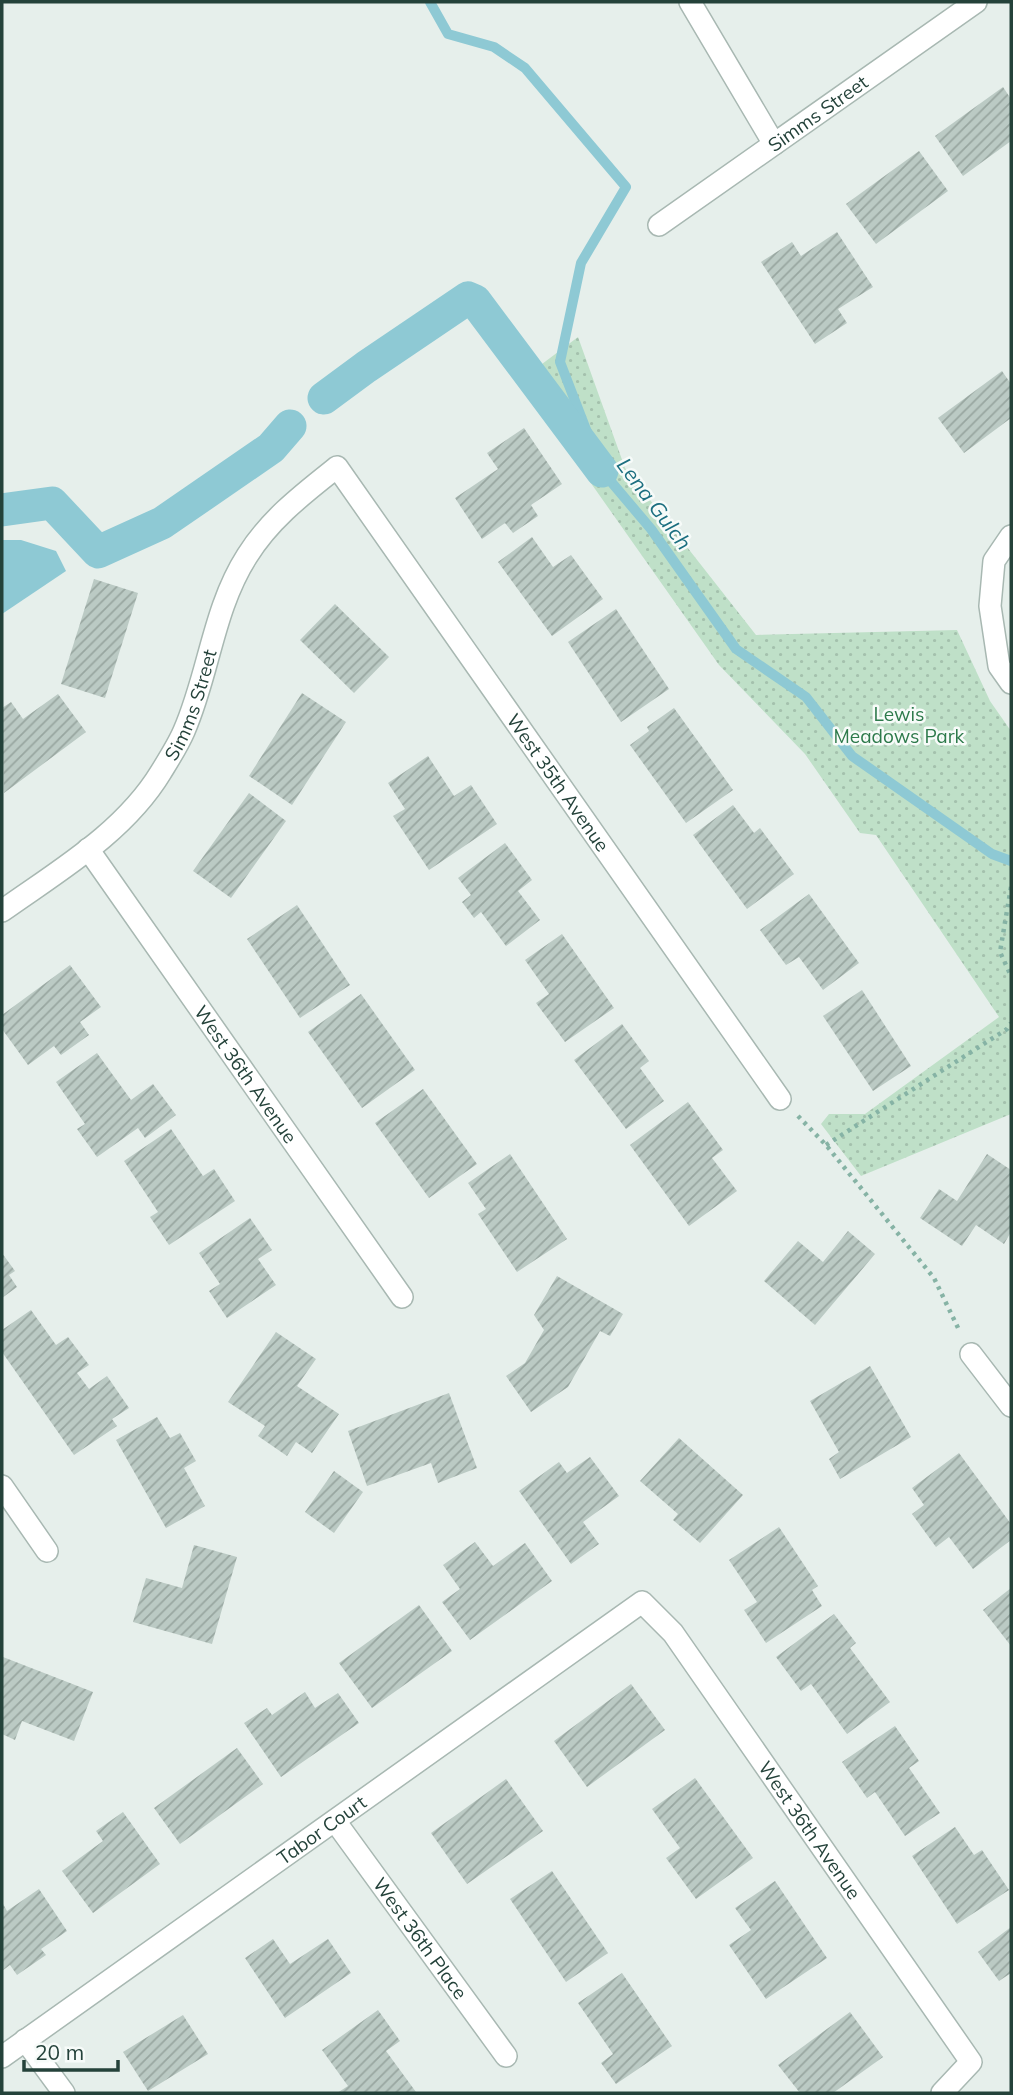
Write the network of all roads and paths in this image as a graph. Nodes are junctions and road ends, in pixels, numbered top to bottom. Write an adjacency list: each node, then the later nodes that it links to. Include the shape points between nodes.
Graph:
1 (690, 2): 3 (street)
2 (976, 2): 3 (street, Simms Street)
3 (774, 144): 4 (street, Simms Street)
4 (659, 225)
5 (337, 467): 8 (street, Simms Street, via 271,522 246,557 219,617 184,732 129,813); 13 (street, West 35th Avenue)
6 (1011, 536): 7 (street, via 994,561 990,606 999,666)
7 (1011, 683)
8 (88, 849): 10 (street, Simms Street); 15 (street, West 36th Avenue)
9 (1011, 888): 11 (path, via 1000,952)
10 (2, 911)
11 (1011, 976)
12 (1011, 1023): 14 (path)
13 (780, 1098): 14 (path)
14 (826, 1146): 16 (path, via 934,1278)
15 (402, 1297)
16 (971, 1354): 17 (street)
17 (1011, 1406)
18 (2, 1486): 19 (street)
19 (47, 1551)
20 (642, 1602): 21 (street, Tabor Court); 26 (street, West 36th Avenue, via 673,1633 971,2062)
21 (335, 1821): 22 (street, Tabor Court); 23 (street, West 36th Place)
22 (25, 2040): 24 (street, Tabor Court); 25 (street)
23 (506, 2056)
24 (2, 2057)
25 (64, 2093)
26 (942, 2093)

